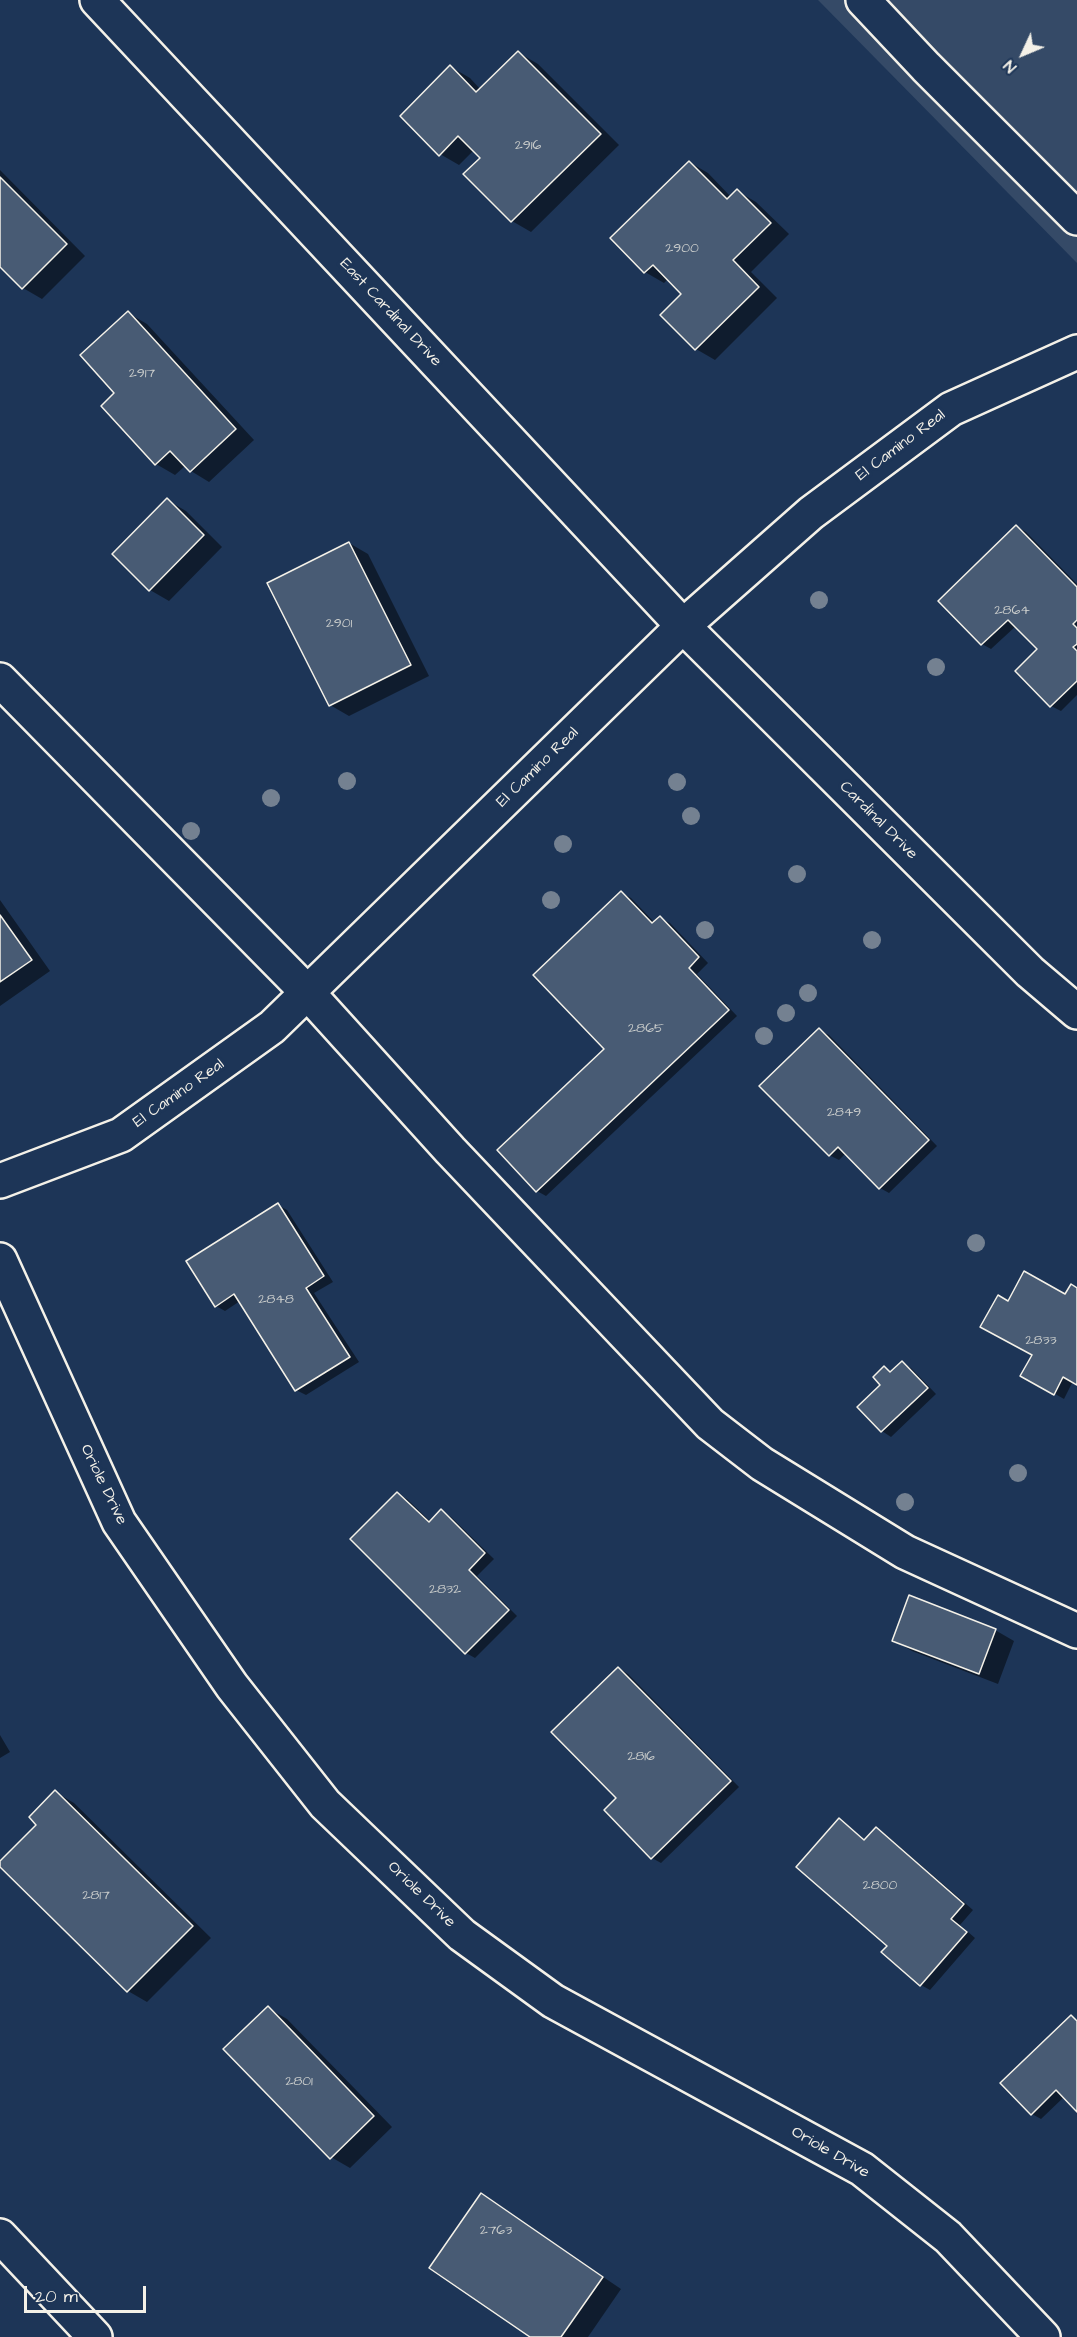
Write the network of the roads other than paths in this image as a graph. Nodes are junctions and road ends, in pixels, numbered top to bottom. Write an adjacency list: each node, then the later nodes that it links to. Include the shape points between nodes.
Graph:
1 (97, 0): 5 (street, East Cardinal Drive)
2 (863, 0): 3 (street)
3 (1077, 218)
4 (1077, 352): 5 (street, El Camino Real, via 951,409 811,513)
5 (683, 626): 7 (street, El Camino Real); 8 (street, Cardinal Drive, via 1030,972)
6 (0, 680): 7 (street)
7 (307, 992): 9 (street, El Camino Real, via 273,1027 121,1135); 11 (street, via 450,1150 710,1424 762,1464 905,1552)
8 (1077, 1012)
9 (0, 1181)
10 (0, 1260): 14 (street, Oriole Drive, via 119,1522 232,1686 326,1804 462,1935 553,2001 862,2169 948,2236)
11 (1077, 1631)
12 (0, 2236): 13 (street)
13 (95, 2337)
14 (1043, 2337)

